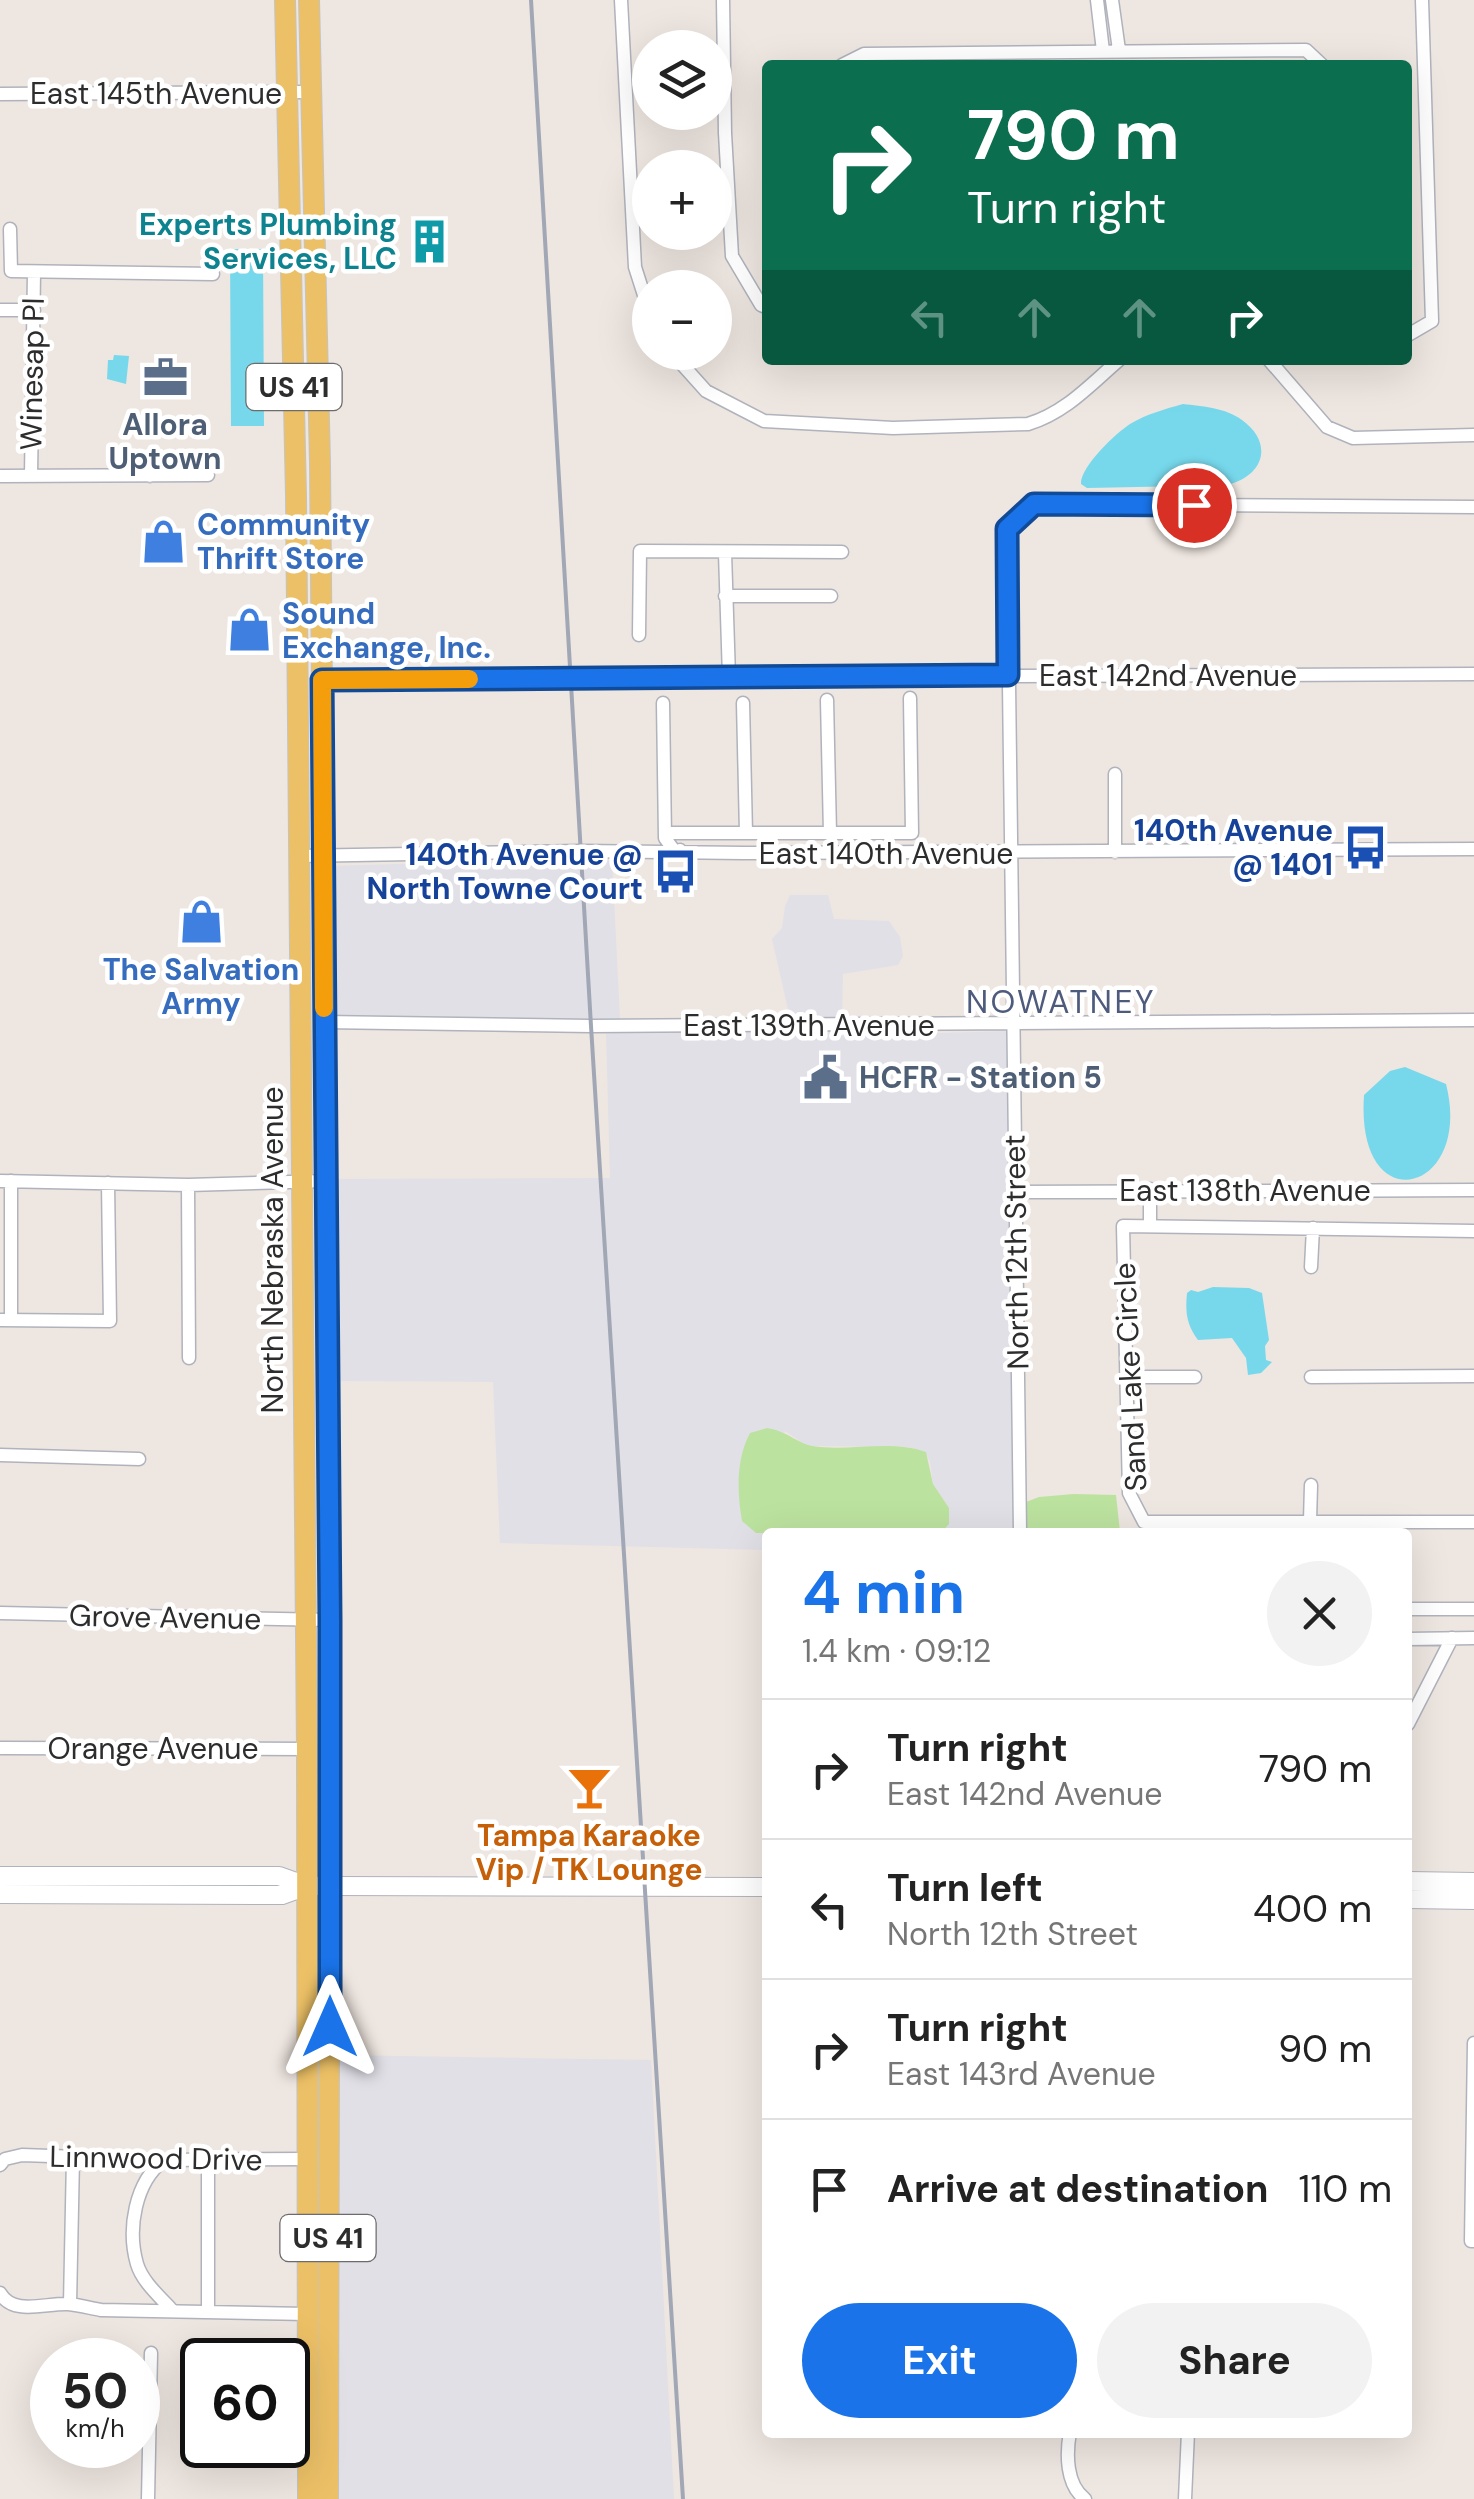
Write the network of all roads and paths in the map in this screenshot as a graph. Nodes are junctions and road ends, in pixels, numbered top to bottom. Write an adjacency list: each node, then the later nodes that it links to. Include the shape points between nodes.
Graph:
1 (285, 0): 13 (main road, North Nebraska Avenue / US 41)
2 (309, 0): 14 (main road, North Nebraska Avenue / US 41)
3 (621, 0): 17 (street)
4 (723, 0): 21 (street, via 732,256)
5 (1097, 0): 9 (street)
6 (1112, 0): 8 (street)
7 (1422, 0): 24 (street, via 1432,321)
8 (1119, 50): 9 (street); 12 (street, via 1306,50)
9 (1104, 51): 11 (street)
10 (852, 60): 11 (street, via 864,54)
11 (932, 60)
12 (1317, 60)
13 (287, 92): 14 (street, East 145th Avenue); 15 (street, East 145th Avenue); 43 (main road, North Nebraska Avenue / US 41)
14 (311, 92): 41 (main road, North Nebraska Avenue / US 41)
15 (0, 94)
16 (10, 229): 18 (street)
17 (635, 270)
18 (6, 272): 19 (street)
19 (34, 272): 20 (street); 23 (street, Winesap Pl)
20 (213, 274)
21 (762, 305)
22 (0, 310): 23 (street)
23 (34, 310): 31 (street, Winesap Pl)
24 (1412, 334)
25 (1113, 365): 27 (street, via 1071,403 1028,424 893,428 764,421 706,392)
26 (1273, 365): 28 (street, via 1326,426 1353,438)
27 (687, 370)
28 (1474, 435)
29 (208, 475): 31 (street, via 181,476 173,465 159,466 150,476)
30 (0, 476): 31 (street)
31 (31, 476)
32 (1474, 507): 39 (street, North 12th Street, via 1034,504 1007,529)
33 (842, 552): 34 (street)
34 (725, 553): 35 (street); 37 (street, via 640,551)
35 (725, 596): 36 (street); 40 (street)
36 (832, 596)
37 (639, 635)
38 (1474, 674): 39 (street, East 142nd Avenue)
39 (1008, 675): 40 (street, East 142nd Avenue); 53 (street, North 12th Street)
40 (729, 678): 41 (street, East 142nd Avenue)
41 (322, 680): 43 (main road, via 305,687); 57 (main road, North Nebraska Avenue / US 41)
42 (910, 698): 51 (street, via 912,833)
43 (298, 699): 56 (main road, North Nebraska Avenue / US 41)
44 (826, 700): 51 (street)
45 (663, 703): 48 (street)
46 (743, 703): 50 (street)
47 (1115, 774): 54 (street)
48 (665, 833): 49 (street); 55 (street)
49 (694, 833): 50 (street); 55 (street)
50 (746, 833): 51 (street)
51 (830, 833)
52 (1474, 849): 54 (street, East 140th Avenue)
53 (1009, 852): 54 (street, East 140th Avenue); 55 (street, East 140th Avenue); 62 (street, North 12th Street)
54 (1115, 852)
55 (676, 853): 57 (street, East 140th Avenue)
56 (298, 856): 57 (street, East 140th Avenue); 58 (main road, North Nebraska Avenue / US 41)
57 (322, 856): 59 (main road, North Nebraska Avenue / US 41)
58 (298, 878): 59 (main road); 64 (main road, North Nebraska Avenue / US 41)
59 (323, 878): 61 (main road, North Nebraska Avenue / US 41)
60 (1474, 1020): 62 (street, East 139th Avenue)
61 (324, 1022): 62 (street, East 139th Avenue); 65 (main road, North Nebraska Avenue / US 41)
62 (1014, 1024): 70 (street, North 12th Street)
63 (5, 1181): 66 (street); 76 (street)
64 (301, 1182): 65 (street); 67 (street); 74 (main road, North Nebraska Avenue / US 41)
65 (325, 1182): 82 (main road, North Nebraska Avenue / US 41)
66 (108, 1183): 67 (street); 76 (street, via 110,1321)
67 (188, 1184): 77 (street)
68 (1150, 1190): 69 (street, East 138th Avenue); 70 (street, East 138th Avenue); 71 (street, Sand Lake Circle)
69 (1474, 1190)
70 (1015, 1192): 89 (street, North 12th Street)
71 (1150, 1226): 72 (street, Sand Lake Circle); 79 (street, Sand Lake Circle, via 1123,1226)
72 (1313, 1228): 73 (street, Sand Lake Circle); 75 (street)
73 (1474, 1231)
74 (302, 1262): 82 (main road, via 316,1384); 83 (main road, North Nebraska Avenue / US 41)
75 (1311, 1267)
76 (5, 1320)
77 (188, 1358)
78 (1474, 1376): 81 (street)
79 (1127, 1377): 80 (street); 87 (street, Sand Lake Circle, via 1130,1493 1144,1522)
80 (1195, 1377)
81 (1311, 1377)
82 (328, 1405): 90 (main road, North Nebraska Avenue / US 41)
83 (303, 1441): 90 (main road, via 315,1451 319,1531); 94 (main road, North Nebraska Avenue / US 41)
84 (0, 1455): 85 (street)
85 (139, 1459)
86 (1311, 1485): 87 (street)
87 (1310, 1521): 88 (street, Sand Lake Circle)
88 (1474, 1522)
89 (1020, 1528)
90 (327, 1556): 95 (main road, North Nebraska Avenue / US 41)
91 (1412, 1609): 92 (street)
92 (1474, 1609)
93 (0, 1614): 94 (street, Grove Avenue)
94 (306, 1619): 95 (street, Grove Avenue); 101 (main road, North Nebraska Avenue / US 41)
95 (330, 1620): 106 (main road, North Nebraska Avenue / US 41)
96 (1452, 1638): 97 (street); 98 (street); 99 (street)
97 (1474, 1638)
98 (1412, 1639)
99 (1412, 1716)
100 (0, 1748): 101 (street, Orange Avenue)
101 (307, 1749): 105 (main road, North Nebraska Avenue / US 41)
102 (0, 1876): 105 (main road, via 280,1876)
103 (1412, 1881): 104 (main road)
104 (1474, 1882)
105 (307, 1886): 106 (main road); 108 (main road, via 282,1895); 113 (main road, North Nebraska Avenue / US 41)
106 (330, 1886): 107 (main road); 117 (main road, North Nebraska Avenue / US 41)
107 (762, 1887)
108 (0, 1894)
109 (1412, 1899): 110 (main road)
110 (1474, 1900)
111 (1474, 2043): 118 (street)
112 (73, 2158): 114 (street, Linnwood Drive); 116 (street, Linnwood Drive); 120 (street)
113 (308, 2159): 115 (street, Linnwood Drive); 117 (main road, North Nebraska Avenue / US 41)
114 (164, 2160): 115 (street, Linnwood Drive); 121 (street, via 142,2183 133,2231 138,2266)
115 (208, 2160): 122 (street)
116 (3, 2162)
117 (318, 2225): 123 (main road, North Nebraska Avenue / US 41); 124 (main road, North Nebraska Avenue / US 41)
118 (1474, 2241)
119 (0, 2294): 120 (street, via 15,2306)
120 (70, 2304): 121 (street)
121 (171, 2309): 122 (street)
122 (208, 2310): 123 (street)
123 (307, 2314): 124 (main road, North Nebraska Avenue / US 41)
124 (320, 2398): 130 (main road, North Nebraska Avenue / US 41); 131 (main road, North Nebraska Avenue / US 41)
125 (1070, 2438): 128 (street)
126 (1188, 2438): 132 (street)
127 (148, 2468): 129 (street)
128 (1075, 2497)
129 (148, 2499)
130 (308, 2499)
131 (328, 2499)
132 (1185, 2499)

